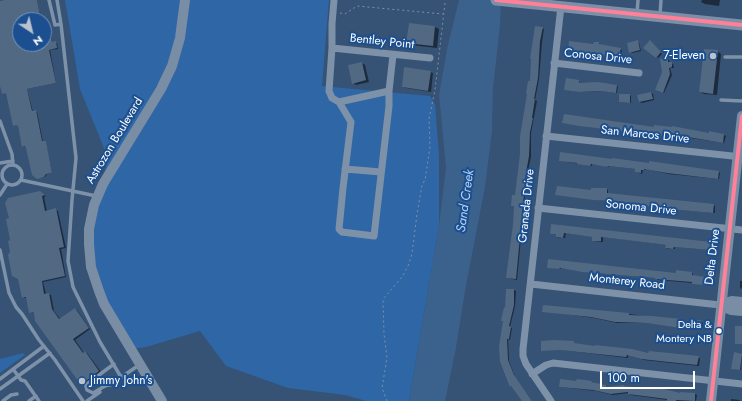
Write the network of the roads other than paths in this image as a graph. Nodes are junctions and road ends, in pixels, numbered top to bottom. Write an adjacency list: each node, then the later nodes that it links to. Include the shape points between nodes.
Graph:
1 (49, 0): 11 (lane, via 55,25)
2 (57, 0): 11 (lane)
3 (185, 0): 37 (main road, Astrozon Boulevard, via 180,38 172,66)
4 (334, 0): 13 (street, Bentley Point)
5 (496, 0): 8 (main road)
6 (638, 0): 9 (lane)
7 (661, 0): 10 (lane)
8 (561, 3): 9 (main road); 18 (street, Granada Drive)
9 (637, 15): 10 (main road)
10 (660, 17): 12 (main road)
11 (62, 24): 35 (lane, via 76,158)
12 (742, 25)
13 (332, 48): 14 (street, Bentley Point); 23 (street, Bentley Point, via 329,91 332,98)
14 (393, 55): 17 (street, Bentley Point); 20 (street)
15 (725, 57): 16 (lane)
16 (742, 57)
17 (430, 58)
18 (554, 63): 19 (street, Conosa Drive); 26 (street, Granada Drive)
19 (639, 73)
20 (389, 91): 23 (street); 31 (street)
21 (721, 100): 22 (lane)
22 (742, 101)
23 (339, 102): 30 (street, Bentley Point, via 351,122)
24 (742, 116): 27 (main road, Delta Drive)
25 (0, 122): 29 (lane)
26 (546, 136): 27 (street, San Marcos Drive); 38 (street, Granada Drive)
27 (740, 157): 39 (main road, Delta Drive)
28 (0, 163): 29 (lane)
29 (13, 163): 32 (lane, via 2,171); 33 (lane, via 22,172)
30 (345, 169): 31 (street); 31 (street, Bentley Point, via 339,229 342,232 374,236)
31 (381, 172)
32 (1, 178): 34 (lane)
33 (21, 180): 34 (lane, via 14,185); 35 (lane)
34 (7, 184): 36 (lane)
35 (74, 192): 37 (lane); 48 (lane, via 68,261 74,287 100,342)
36 (0, 194)
37 (97, 197): 49 (main road, Astrozon Boulevard, via 92,212 89,244 94,279 104,304)
38 (538, 208): 39 (street, Sonoma Drive); 42 (street, Granada Drive)
39 (730, 228): 40 (street, Sonoma Drive); 44 (main road, Delta Drive)
40 (742, 230)
41 (0, 250): 46 (lane, via 9,293)
42 (530, 284): 44 (street, Monterey Road); 51 (street, Granada Drive, via 523,356)
43 (742, 302): 44 (main road, Monterey Road, via 732,301)
44 (720, 305): 45 (main road, Monterey Road); 55 (main road, Delta Drive)
45 (742, 311)
46 (44, 346): 47 (lane); 50 (lane)
47 (50, 353): 52 (lane); 65 (lane)
48 (114, 364): 53 (lane); 59 (lane, via 88,383 86,386)
49 (140, 364): 53 (lane); 66 (main road, Astrozon Boulevard)
50 (13, 369): 52 (lane); 54 (lane)
51 (532, 374): 55 (street, via 553,363); 67 (street, Granada Drive)
52 (18, 375): 58 (lane); 61 (lane, via 21,380 26,381)
53 (121, 377): 56 (lane)
54 (0, 379)
55 (713, 380): 57 (street); 68 (main road, Delta Drive)
56 (111, 384): 59 (lane); 65 (lane)
57 (742, 384)
58 (0, 388)
59 (90, 393): 65 (lane)
60 (17, 394): 62 (lane)
61 (36, 396): 63 (lane); 64 (lane)
62 (3, 401)
63 (29, 401)
64 (39, 401)
65 (85, 401)
66 (162, 401)
67 (551, 401)
68 (711, 401)

